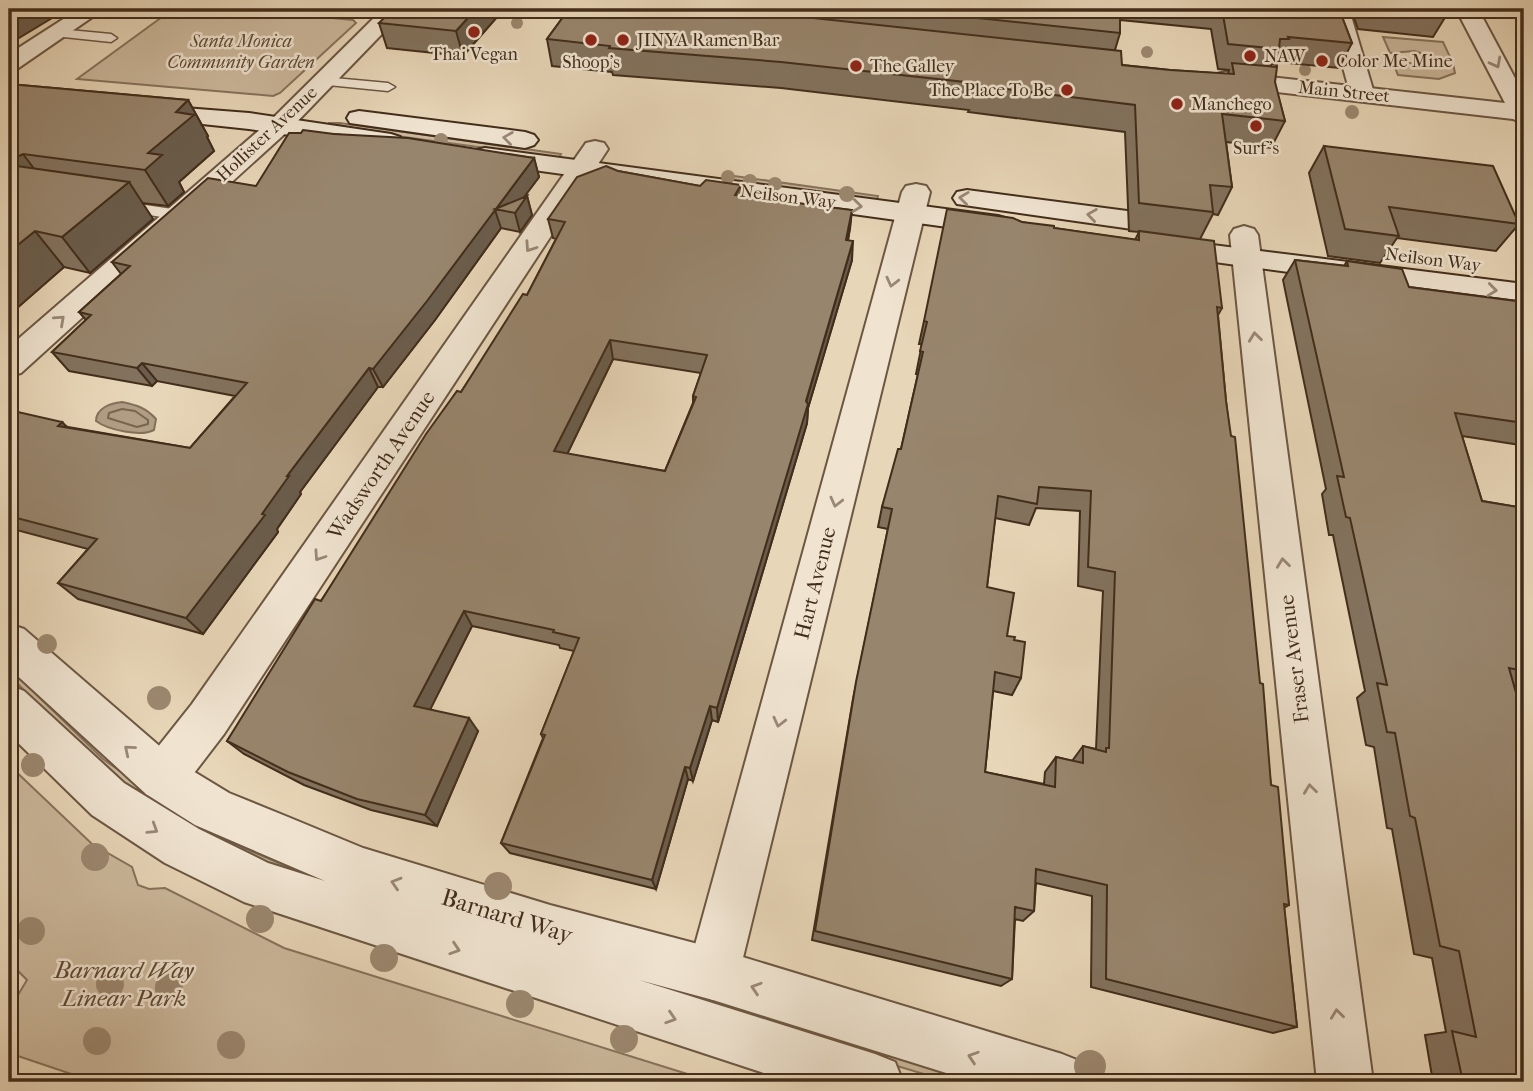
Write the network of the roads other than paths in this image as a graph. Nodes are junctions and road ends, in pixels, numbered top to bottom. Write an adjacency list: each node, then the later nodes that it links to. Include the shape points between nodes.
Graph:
1 (93, 9): 5 (street)
2 (395, 9): 9 (street, Hollister Avenue)
3 (1338, 9): 11 (street)
4 (1467, 9): 13 (street, one-way to 13)
5 (58, 33): 6 (lane); 7 (street)
6 (111, 38)
7 (9, 64)
8 (1203, 76): 11 (street, Main Street)
9 (323, 81): 10 (lane); 14 (street, Hollister Avenue)
10 (388, 87)
11 (1362, 93): 13 (street, Main Street)
12 (130, 103): 14 (street, Neilson Way)
13 (1524, 114)
14 (287, 117): 15 (street, Neilson Way); 18 (street, Hollister Avenue)
15 (589, 160): 16 (street, Neilson Way); 25 (street, Wadsworth Avenue, one-way to 25, via 215,708)
16 (913, 202): 19 (street, Neilson Way); 26 (street, Hart Avenue, one-way to 26)
17 (100, 204): 18 (lane)
18 (179, 215): 22 (street, Hollister Avenue, one-way to 18)
19 (1245, 247): 20 (street, Neilson Way); 21 (street, Neilson Way, one-way to 21); 29 (street, Fraser Avenue, one-way to 19)
20 (1524, 272)
21 (1524, 294)
22 (9, 365)
23 (9, 642): 25 (street, Barnard Way, one-way to 23)
24 (9, 705): 27 (street, one-way to 27, via 108,799 182,846 261,885)
25 (162, 778): 26 (street, Barnard Way, one-way to 25, via 363,873 212,809)
26 (713, 974): 28 (street, Barnard Way, one-way to 26)
27 (875, 1082)
28 (1062, 1082)
29 (1345, 1082)

